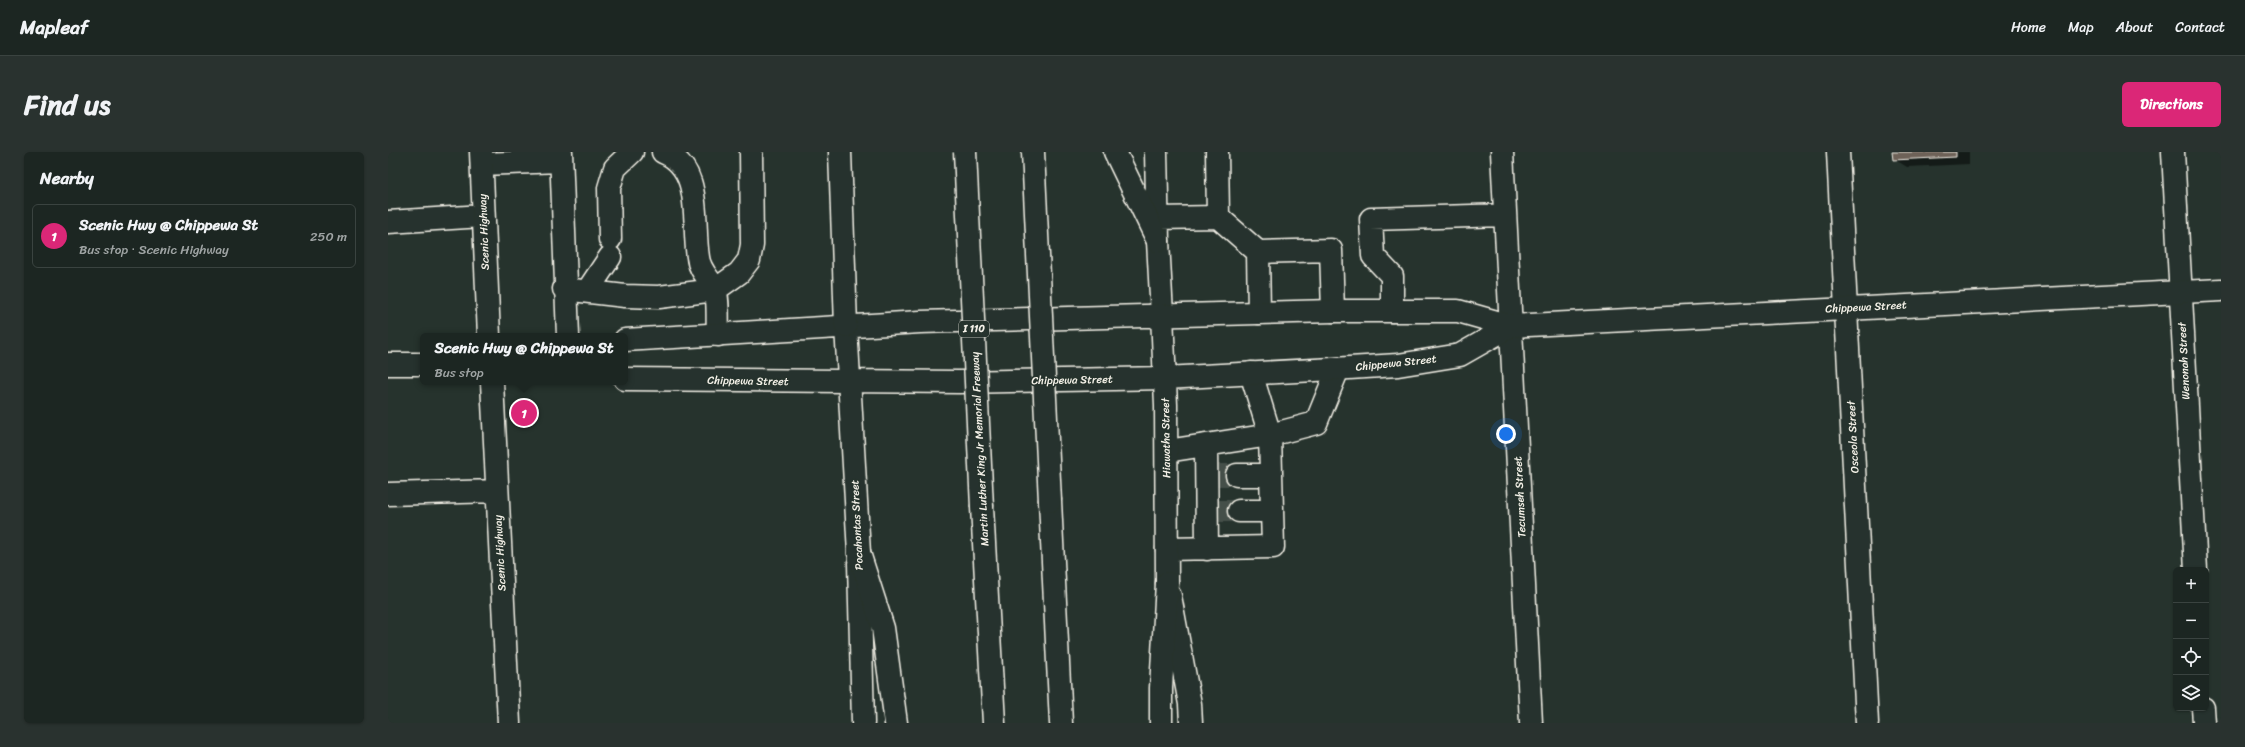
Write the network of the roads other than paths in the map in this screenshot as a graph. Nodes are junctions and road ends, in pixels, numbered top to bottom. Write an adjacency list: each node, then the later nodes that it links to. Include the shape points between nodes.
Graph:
1 (632, 152): 23 (main road, via 615,168 609,188 610,248)
2 (663, 152): 24 (main road, via 675,157 688,173 694,206 698,259 702,270)
3 (751, 152): 24 (main road, via 752,245 749,260 739,274)
4 (840, 152): 32 (main road, Pocahontas Street)
5 (965, 152): 64 (main road, Martin Luther King Jr Memorial Freeway / I 110, bridge)
6 (1033, 152): 65 (main road, bridge)
7 (1115, 152): 20 (main road)
8 (1156, 152): 18 (main road, Hiawatha Street)
9 (1217, 152): 17 (main road)
10 (1502, 152): 15 (main road, Tecumseh Street)
11 (1838, 152): 27 (main road, Osceola Street)
12 (2173, 152): 26 (main road, Wenonah Street)
13 (560, 156): 14 (main road); 22 (main road)
14 (481, 158): 16 (main road, Scenic Highway)
15 (1505, 215): 29 (main road, via 1371,219 1373,256 1392,276); 33 (main road, Tecumseh Street)
16 (483, 216): 19 (main road); 34 (main road, Scenic Highway)
17 (1218, 217): 18 (main road); 21 (main road)
18 (1157, 218): 20 (main road, Hiawatha Street)
19 (388, 222)
20 (1158, 241): 31 (main road, Hiawatha Street)
21 (1258, 252): 28 (main road, via 1331,250); 30 (main road)
22 (564, 289): 23 (main road); 35 (main road)
23 (588, 290): 24 (main road, via 625,296 659,297)
24 (716, 290): 36 (main road)
25 (2221, 290): 26 (main road, Chippewa Street)
26 (2181, 292): 27 (main road, Chippewa Street); 58 (main road, Wenonah Street)
27 (1846, 308): 33 (main road, Chippewa Street); 69 (main road, Osceola Street)
28 (1333, 311): 29 (main road, Chippewa Street); 30 (main road, Chippewa Street)
29 (1392, 311): 33 (main road, Chippewa Street, via 1458,310)
30 (1259, 313): 31 (main road, Chippewa Street)
31 (1162, 315): 32 (main road, Chippewa Street); 42 (main road, Hiawatha Street)
32 (846, 326): 36 (main road, Chippewa Street); 44 (main road, Pocahontas Street)
33 (1511, 326): 40 (main road, Chippewa Street, via 1460,355 1398,365); 68 (main road, Tecumseh Street)
34 (489, 333)
35 (568, 333)
36 (718, 334): 37 (main road, Chippewa Street)
37 (628, 340)
38 (388, 364): 39 (main road)
39 (420, 364)
40 (1338, 369): 41 (main road, Chippewa Street); 46 (main road, via 1316,423)
41 (1251, 373): 42 (main road, Chippewa Street); 46 (main road)
42 (1165, 378): 44 (main road, Chippewa Street, via 959,382); 48 (main road, Hiawatha Street)
43 (628, 379): 44 (main road, Chippewa Street)
44 (848, 381): 57 (main road, Pocahontas Street)
45 (492, 385): 51 (main road, Scenic Highway)
46 (1270, 435): 47 (main road); 50 (main road)
47 (1206, 445): 48 (main road); 55 (main road, via 1210,475)
48 (1167, 451): 56 (main road, Hiawatha Street)
49 (1237, 475): 50 (main road)
50 (1271, 475): 54 (main road)
51 (497, 491): 52 (main road); 61 (main road, Scenic Highway)
52 (388, 494)
53 (1239, 511): 54 (main road)
54 (1272, 511): 55 (main road, via 1273,547)
55 (1207, 548): 56 (main road)
56 (1167, 549): 59 (main road, Hiawatha Street)
57 (859, 553): 62 (main road, Pocahontas Street); 63 (main road, via 884,628)
58 (2196, 567)
59 (1167, 582): 66 (main road); 67 (main road, Hiawatha Street, via 1190,704)
60 (2203, 711): 70 (main road)
61 (509, 723)
62 (863, 723)
63 (896, 723)
64 (994, 723)
65 (1061, 723)
66 (1161, 723)
67 (1191, 723)
68 (1531, 723)
69 (1867, 723)
70 (2204, 723)

